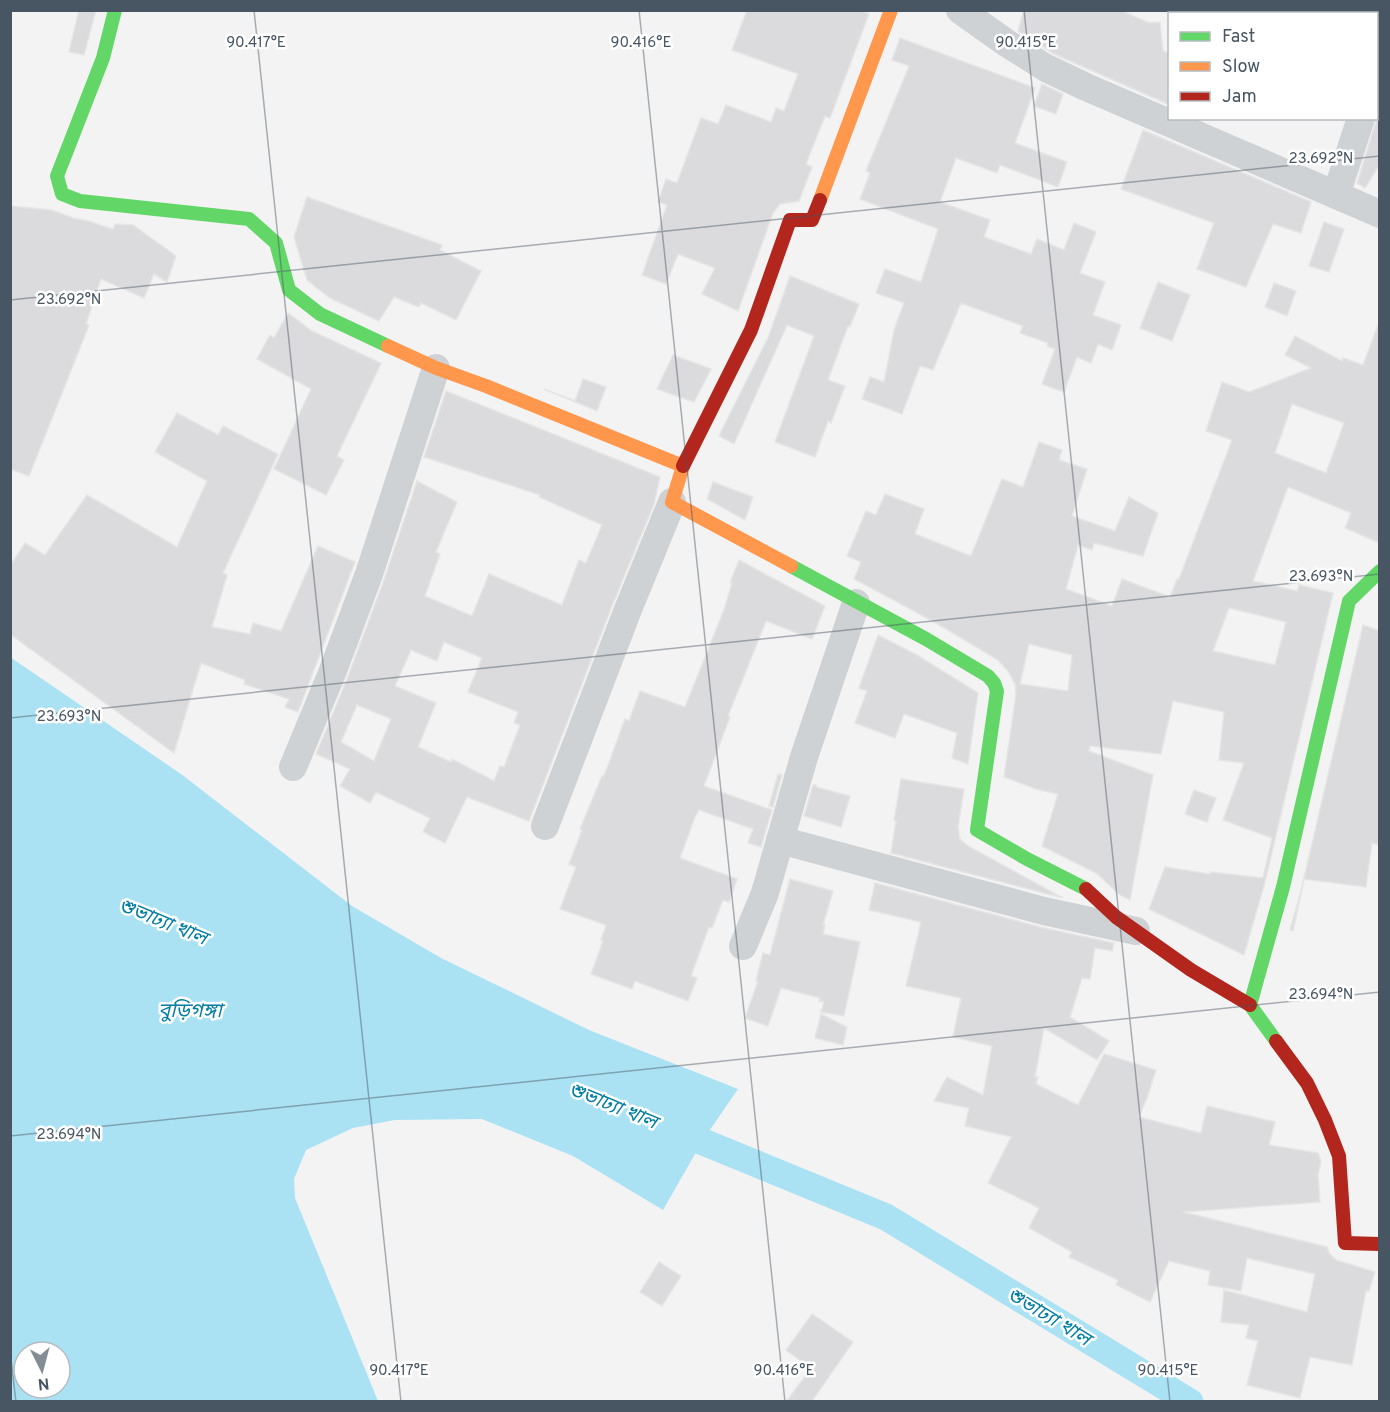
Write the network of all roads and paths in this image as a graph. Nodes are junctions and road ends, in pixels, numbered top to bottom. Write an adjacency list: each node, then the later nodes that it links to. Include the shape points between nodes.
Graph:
1 (115, 10): 7 (street, via 103,58 57,176 62,194 80,201 249,219 276,243 289,291 320,314)
2 (891, 10): 8 (street, via 812,220 790,220 751,330)
3 (960, 10): 5 (street, via 1046,68)
4 (1360, 120): 5 (street)
5 (1336, 195): 6 (street)
6 (1380, 214)
7 (436, 368): 8 (street); 12 (street, via 369,574)
8 (683, 465): 9 (street)
9 (672, 502): 11 (street); 13 (street)
10 (1380, 571): 17 (street, via 1349,602 1283,887)
11 (856, 603): 14 (street); 15 (street, via 926,639 994,683 997,691 977,830 1088,890)
12 (293, 767)
13 (545, 826)
14 (780, 840): 15 (street, via 1044,911); 16 (street, via 765,893)
15 (1138, 932): 17 (street)
16 (743, 946)
17 (1250, 1005): 18 (street, via 1307,1083 1325,1120 1339,1156 1345,1243)
18 (1380, 1244)

